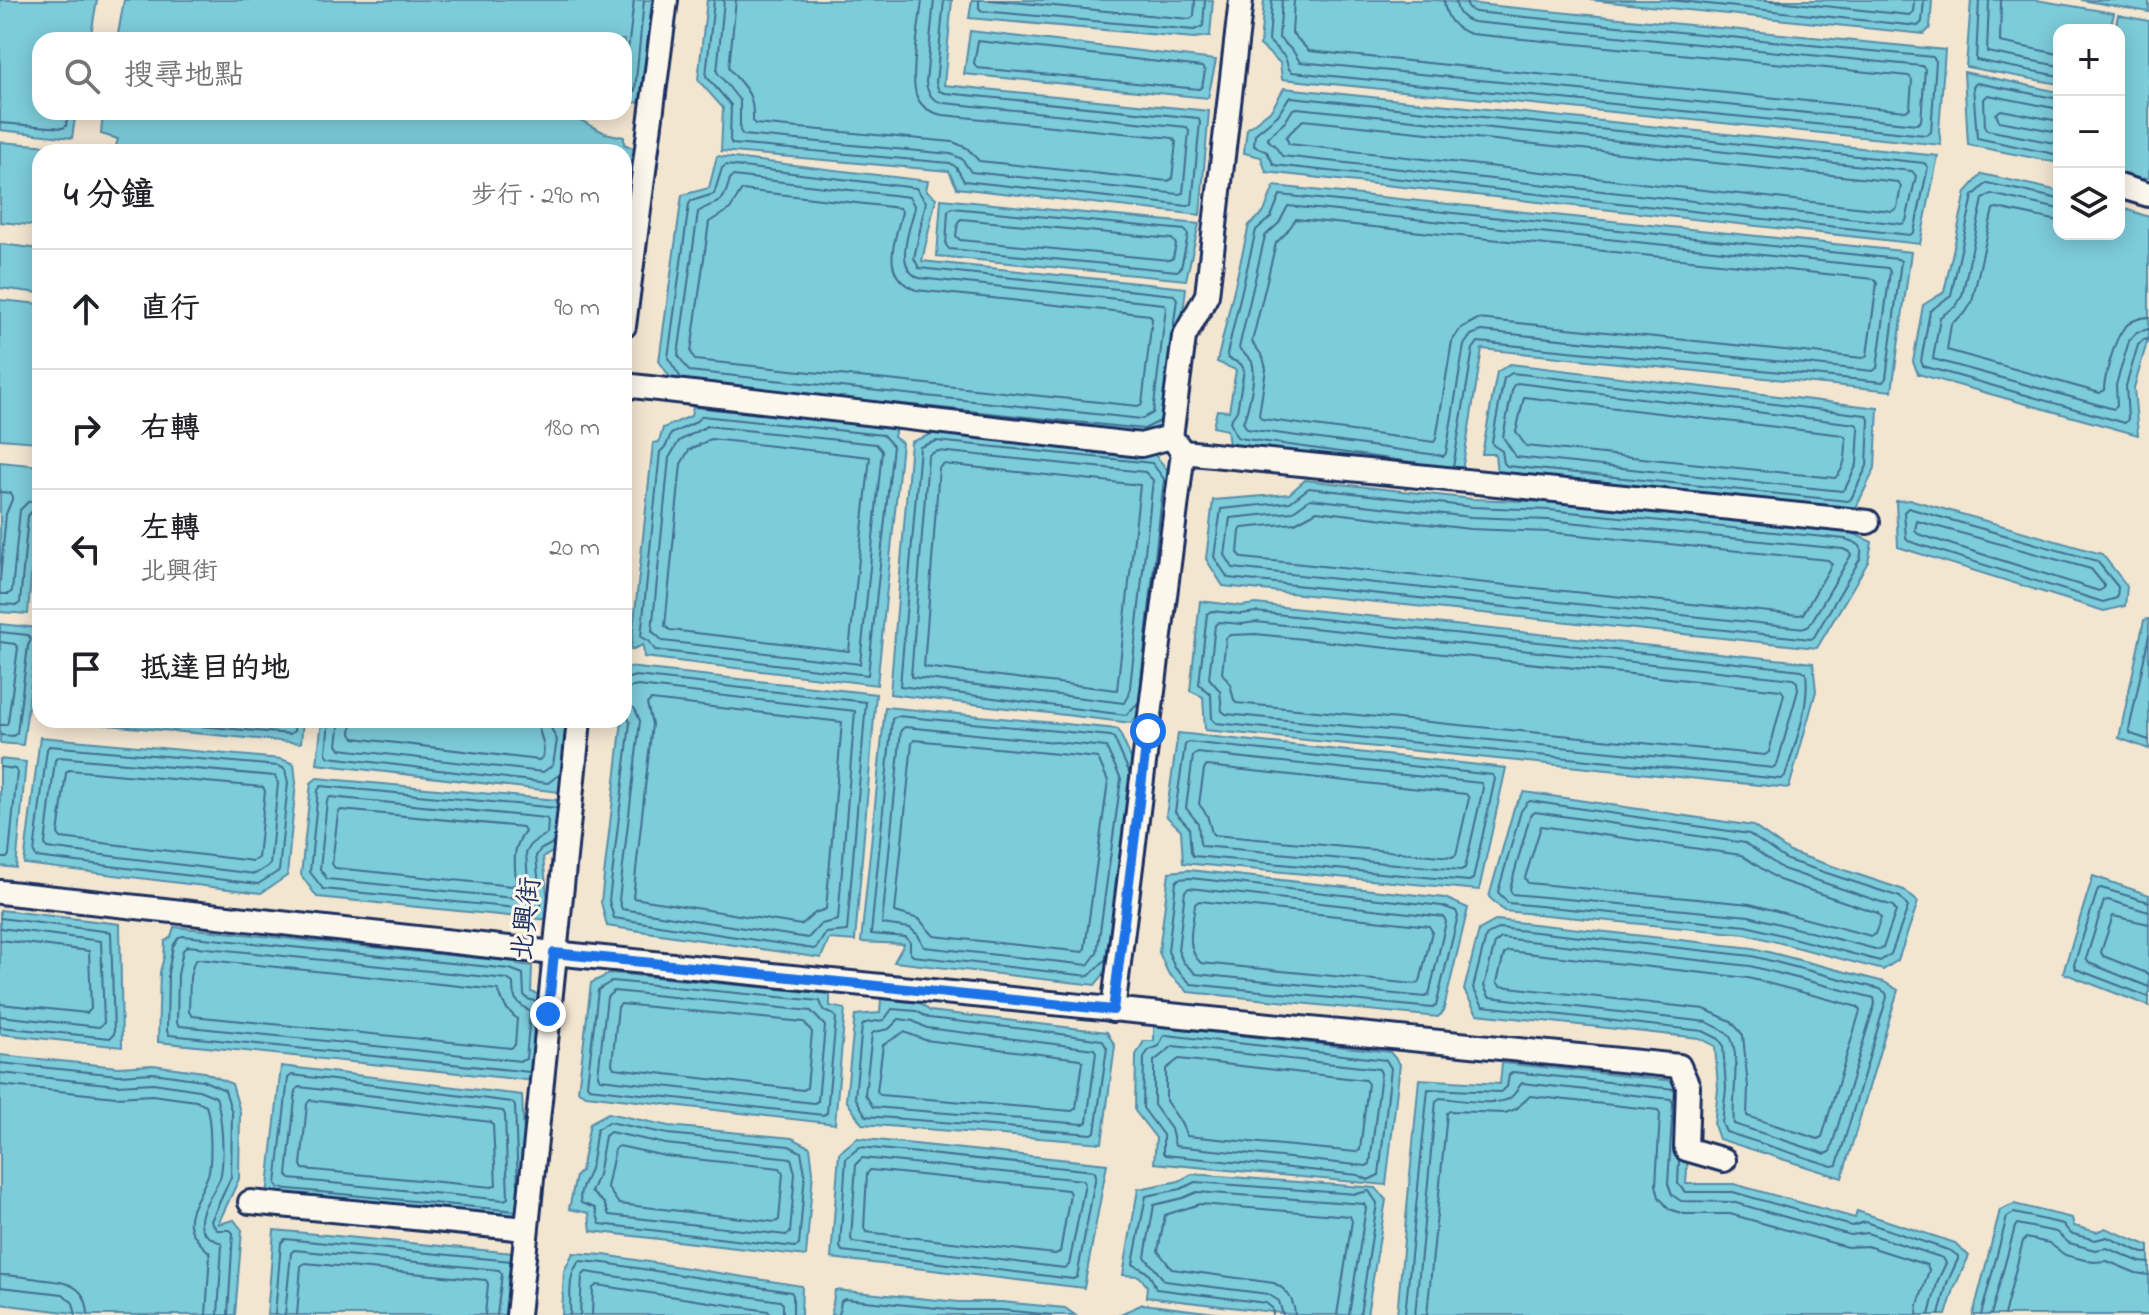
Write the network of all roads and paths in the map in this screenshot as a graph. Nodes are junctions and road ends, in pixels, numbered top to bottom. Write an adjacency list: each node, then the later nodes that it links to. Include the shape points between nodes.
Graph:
1 (666, 0): 5 (street)
2 (1241, 0): 7 (street, via 1207,295 1184,337)
3 (2125, 188): 4 (street)
4 (2149, 195)
5 (632, 264)
6 (632, 386): 7 (street, via 1141,445)
7 (1177, 444): 8 (street); 12 (street)
8 (1868, 522)
9 (578, 728): 11 (street, 北興街)
10 (0, 892): 11 (street)
11 (554, 953): 12 (street); 15 (street, 北興街)
12 (1113, 1010): 13 (street, via 1679,1066 1688,1086 1686,1149)
13 (1724, 1160)
14 (250, 1202): 15 (street)
15 (526, 1229): 16 (street, 北興街)
16 (518, 1315)

